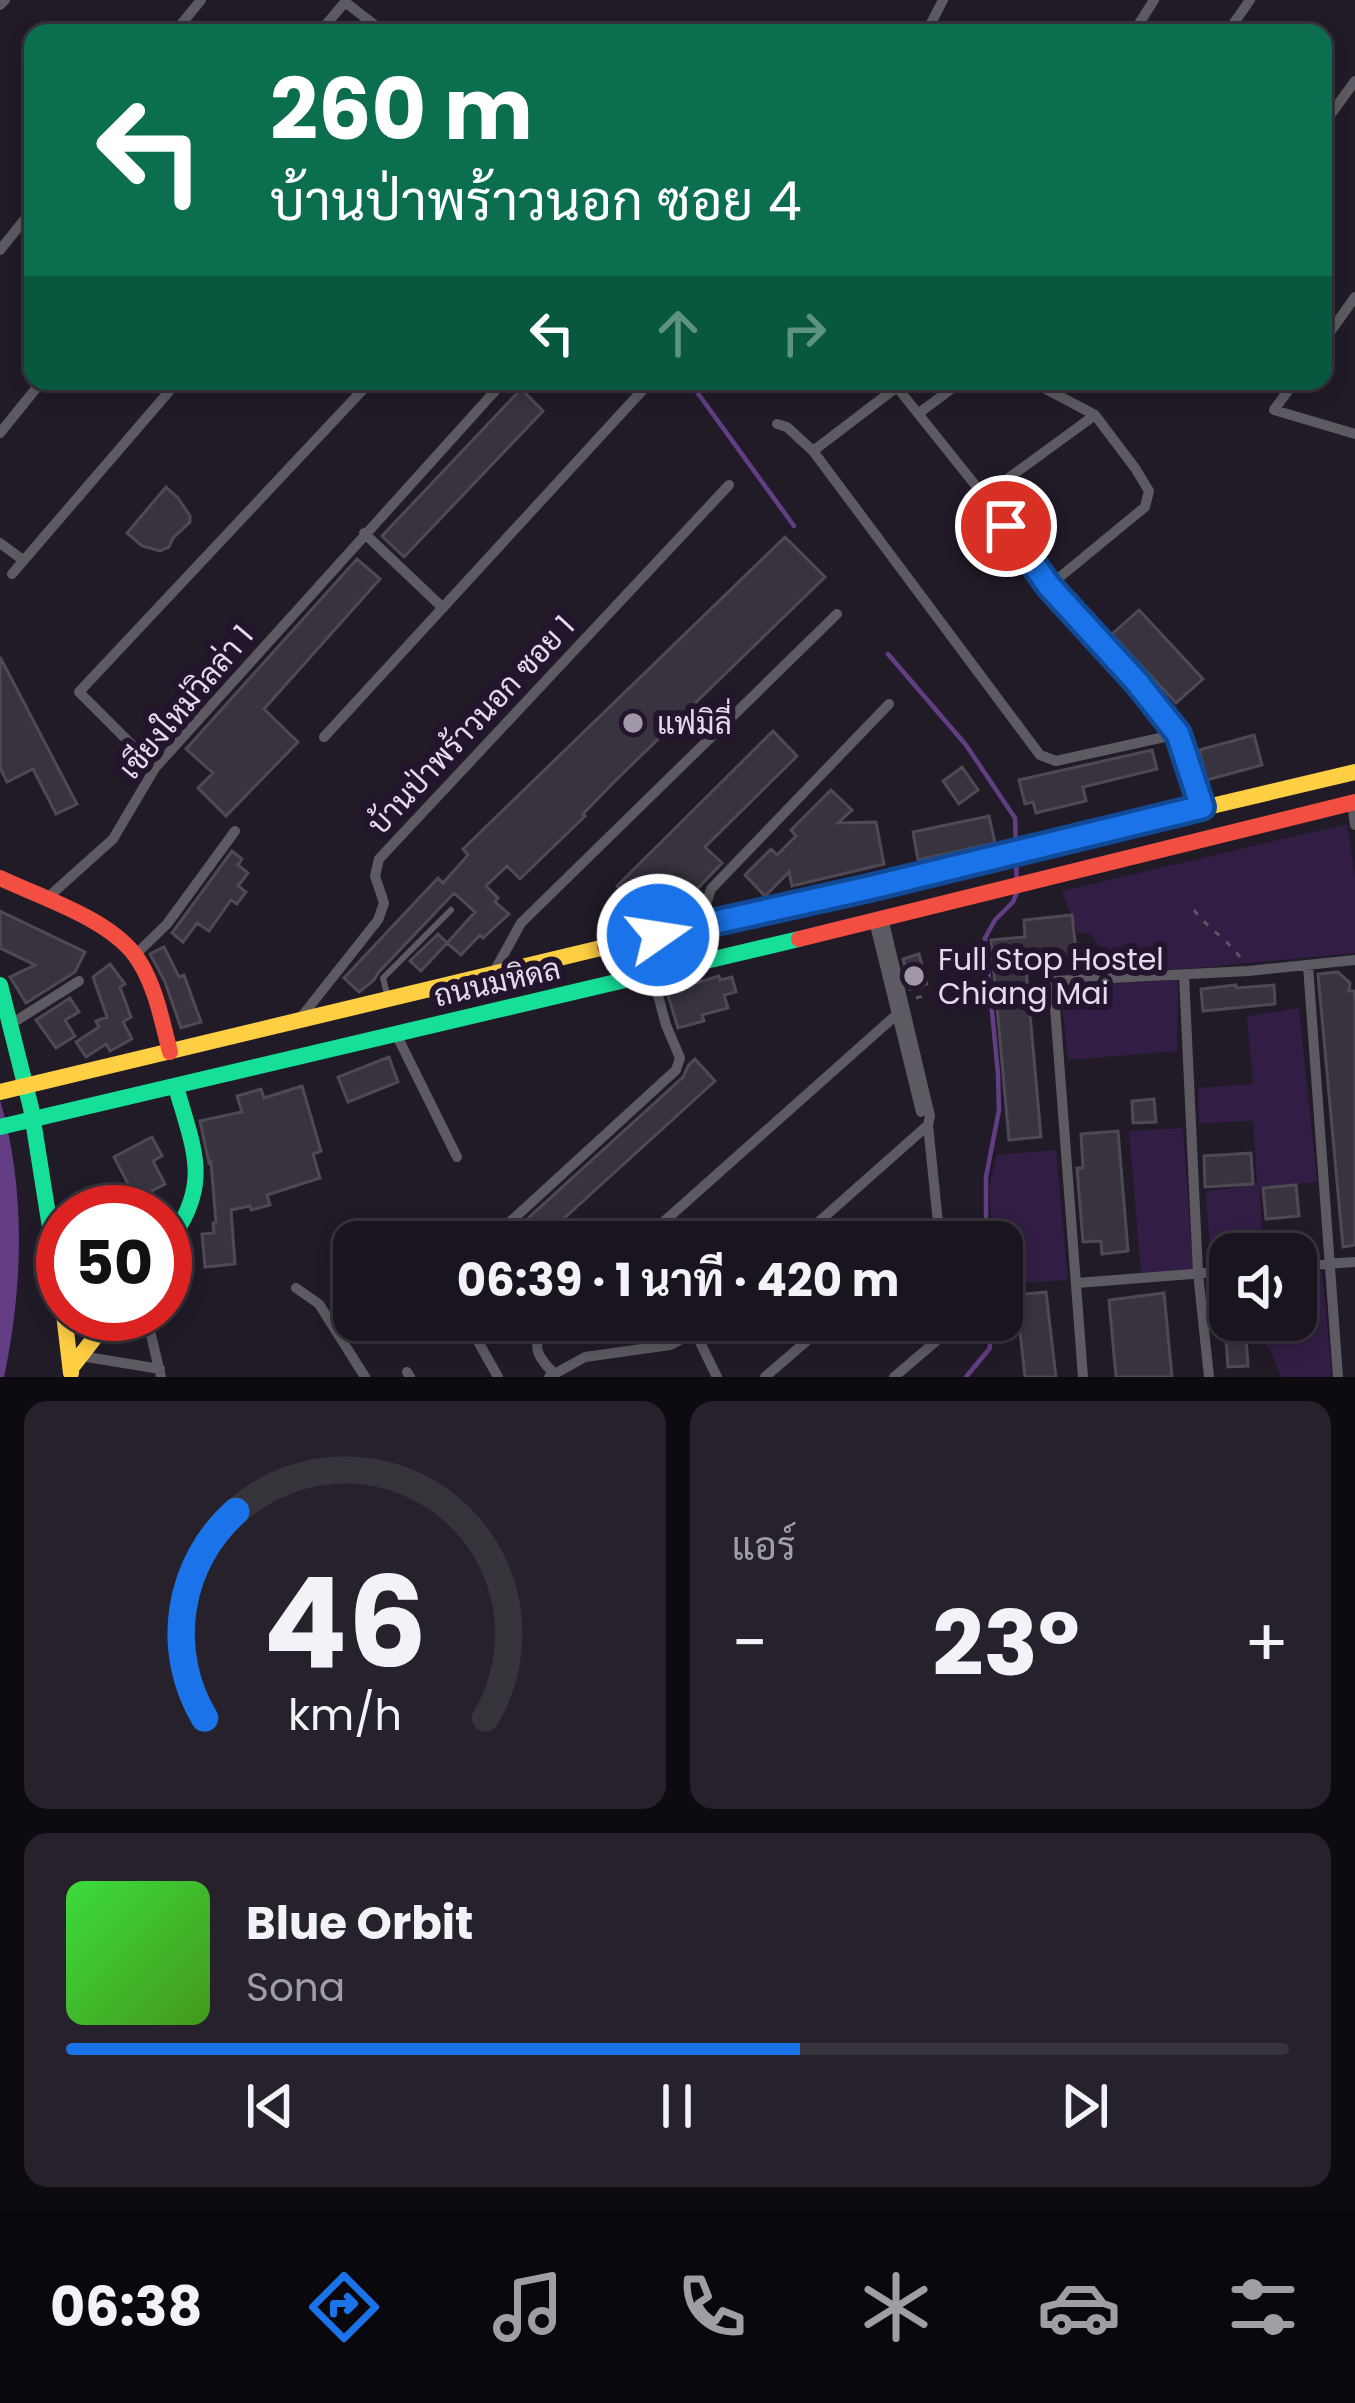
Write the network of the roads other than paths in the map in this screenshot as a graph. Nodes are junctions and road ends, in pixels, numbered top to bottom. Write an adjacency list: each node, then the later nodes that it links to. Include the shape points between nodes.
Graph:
1 (201, 0): 2 (street)
2 (181, 24)
3 (327, 24): 4 (street, via 345,2)
4 (373, 24)
5 (1355, 81): 6 (street)
6 (1332, 113)
7 (24, 219): 8 (street)
8 (0, 250)
9 (1355, 297): 10 (street)
10 (1332, 329)
11 (35, 390): 24 (street)
12 (170, 390): 31 (street)
13 (363, 390): 39 (street, via 79,692)
14 (496, 390): 29 (street, เชียงใหม่วิลล่า 1)
15 (643, 390): 34 (street)
16 (888, 390): 26 (street)
17 (900, 390): 21 (street)
18 (950, 390): 21 (street)
19 (1047, 390): 22 (street)
20 (1288, 390): 25 (street, via 1274,410)
21 (919, 413): 28 (street)
22 (1095, 415): 28 (street); 33 (street, via 1149,491 1145,507)
23 (777, 424): 26 (street)
24 (0, 433)
25 (1355, 434)
26 (813, 451): 37 (street, via 1040,755 1056,761)
27 (729, 485): 60 (street, บ้านป่าพร้าวนอก ซอย 1, via 379,859 378,920)
28 (984, 496): 33 (street)
29 (364, 533): 34 (street); 39 (street, เชียงใหม่วิลล่า 1)
30 (0, 543): 31 (street)
31 (23, 560): 32 (street)
32 (11, 574)
33 (1049, 586): 37 (street)
34 (442, 608): 38 (street)
35 (837, 614): 53 (street, via 520,922)
36 (889, 704): 49 (street, via 711,889)
37 (1178, 734): 42 (street)
38 (324, 737)
39 (155, 767): 46 (street, เชียงใหม่วิลล่า 1, via 113,839)
40 (1355, 772): 42 (main road, ถนนมหิดล)
41 (1353, 803): 43 (street); 48 (main road, ถนนมหิดล)
42 (1202, 807): 49 (main road, ถนนมหิดล)
43 (1355, 825)
44 (235, 831): 50 (street)
45 (0, 878): 46 (main road)
46 (45, 900): 50 (main road)
47 (451, 910): 58 (lane, via 383,978)
48 (879, 920): 54 (main road, ถนนมหิดล); 59 (street)
49 (699, 926): 53 (main road, ถนนมหิดล)
50 (135, 955): 63 (main road)
51 (1355, 960): 52 (street)
52 (1307, 966): 55 (street); 76 (street)
53 (494, 972): 58 (main road, ถนนมหิดล)
54 (652, 973): 62 (main road, ถนนมหิดล); 71 (street, via 680,1058 676,1070)
55 (1184, 975): 79 (street); 80 (street, via 1053,981)
56 (79, 981): 61 (street)
57 (0, 985): 61 (main road)
58 (388, 998): 60 (main road, ถนนมหิดล)
59 (900, 1011): 66 (street); 72 (street)
60 (299, 1019): 63 (main road, ถนนมหิดล)
61 (11, 1024): 69 (main road)
62 (396, 1034): 64 (main road, ถนนมหิดล); 68 (street)
63 (170, 1052): 65 (main road, ถนนมหิดล)
64 (176, 1087): 67 (main road, ถนนมหิดล); 70 (main road, via 198,1172)
65 (0, 1092)
66 (928, 1125): 73 (street); 74 (street)
67 (0, 1127)
68 (457, 1157)
69 (43, 1185)
70 (192, 1196)
71 (511, 1221)
72 (665, 1221)
73 (820, 1221)
74 (938, 1221)
75 (1355, 1262): 76 (street)
76 (1328, 1264): 77 (street); 100 (street)
77 (1317, 1265)
78 (1209, 1272): 79 (street)
79 (1198, 1273): 80 (street); 99 (street)
80 (1077, 1283): 98 (street)
81 (296, 1288): 92 (street, via 319,1304)
82 (93, 1341): 90 (main road)
83 (152, 1341): 91 (street)
84 (478, 1341): 94 (street)
85 (537, 1341): 93 (street)
86 (678, 1341): 93 (street, via 585,1357)
87 (699, 1341): 95 (street)
88 (807, 1341): 96 (street)
89 (931, 1341): 97 (street)
90 (74, 1367): 91 (street)
91 (160, 1373)
92 (361, 1376)
93 (552, 1376)
94 (498, 1377)
95 (717, 1377)
96 (765, 1377)
97 (894, 1377)
98 (1084, 1377)
99 (1209, 1377)
100 (1338, 1377)

